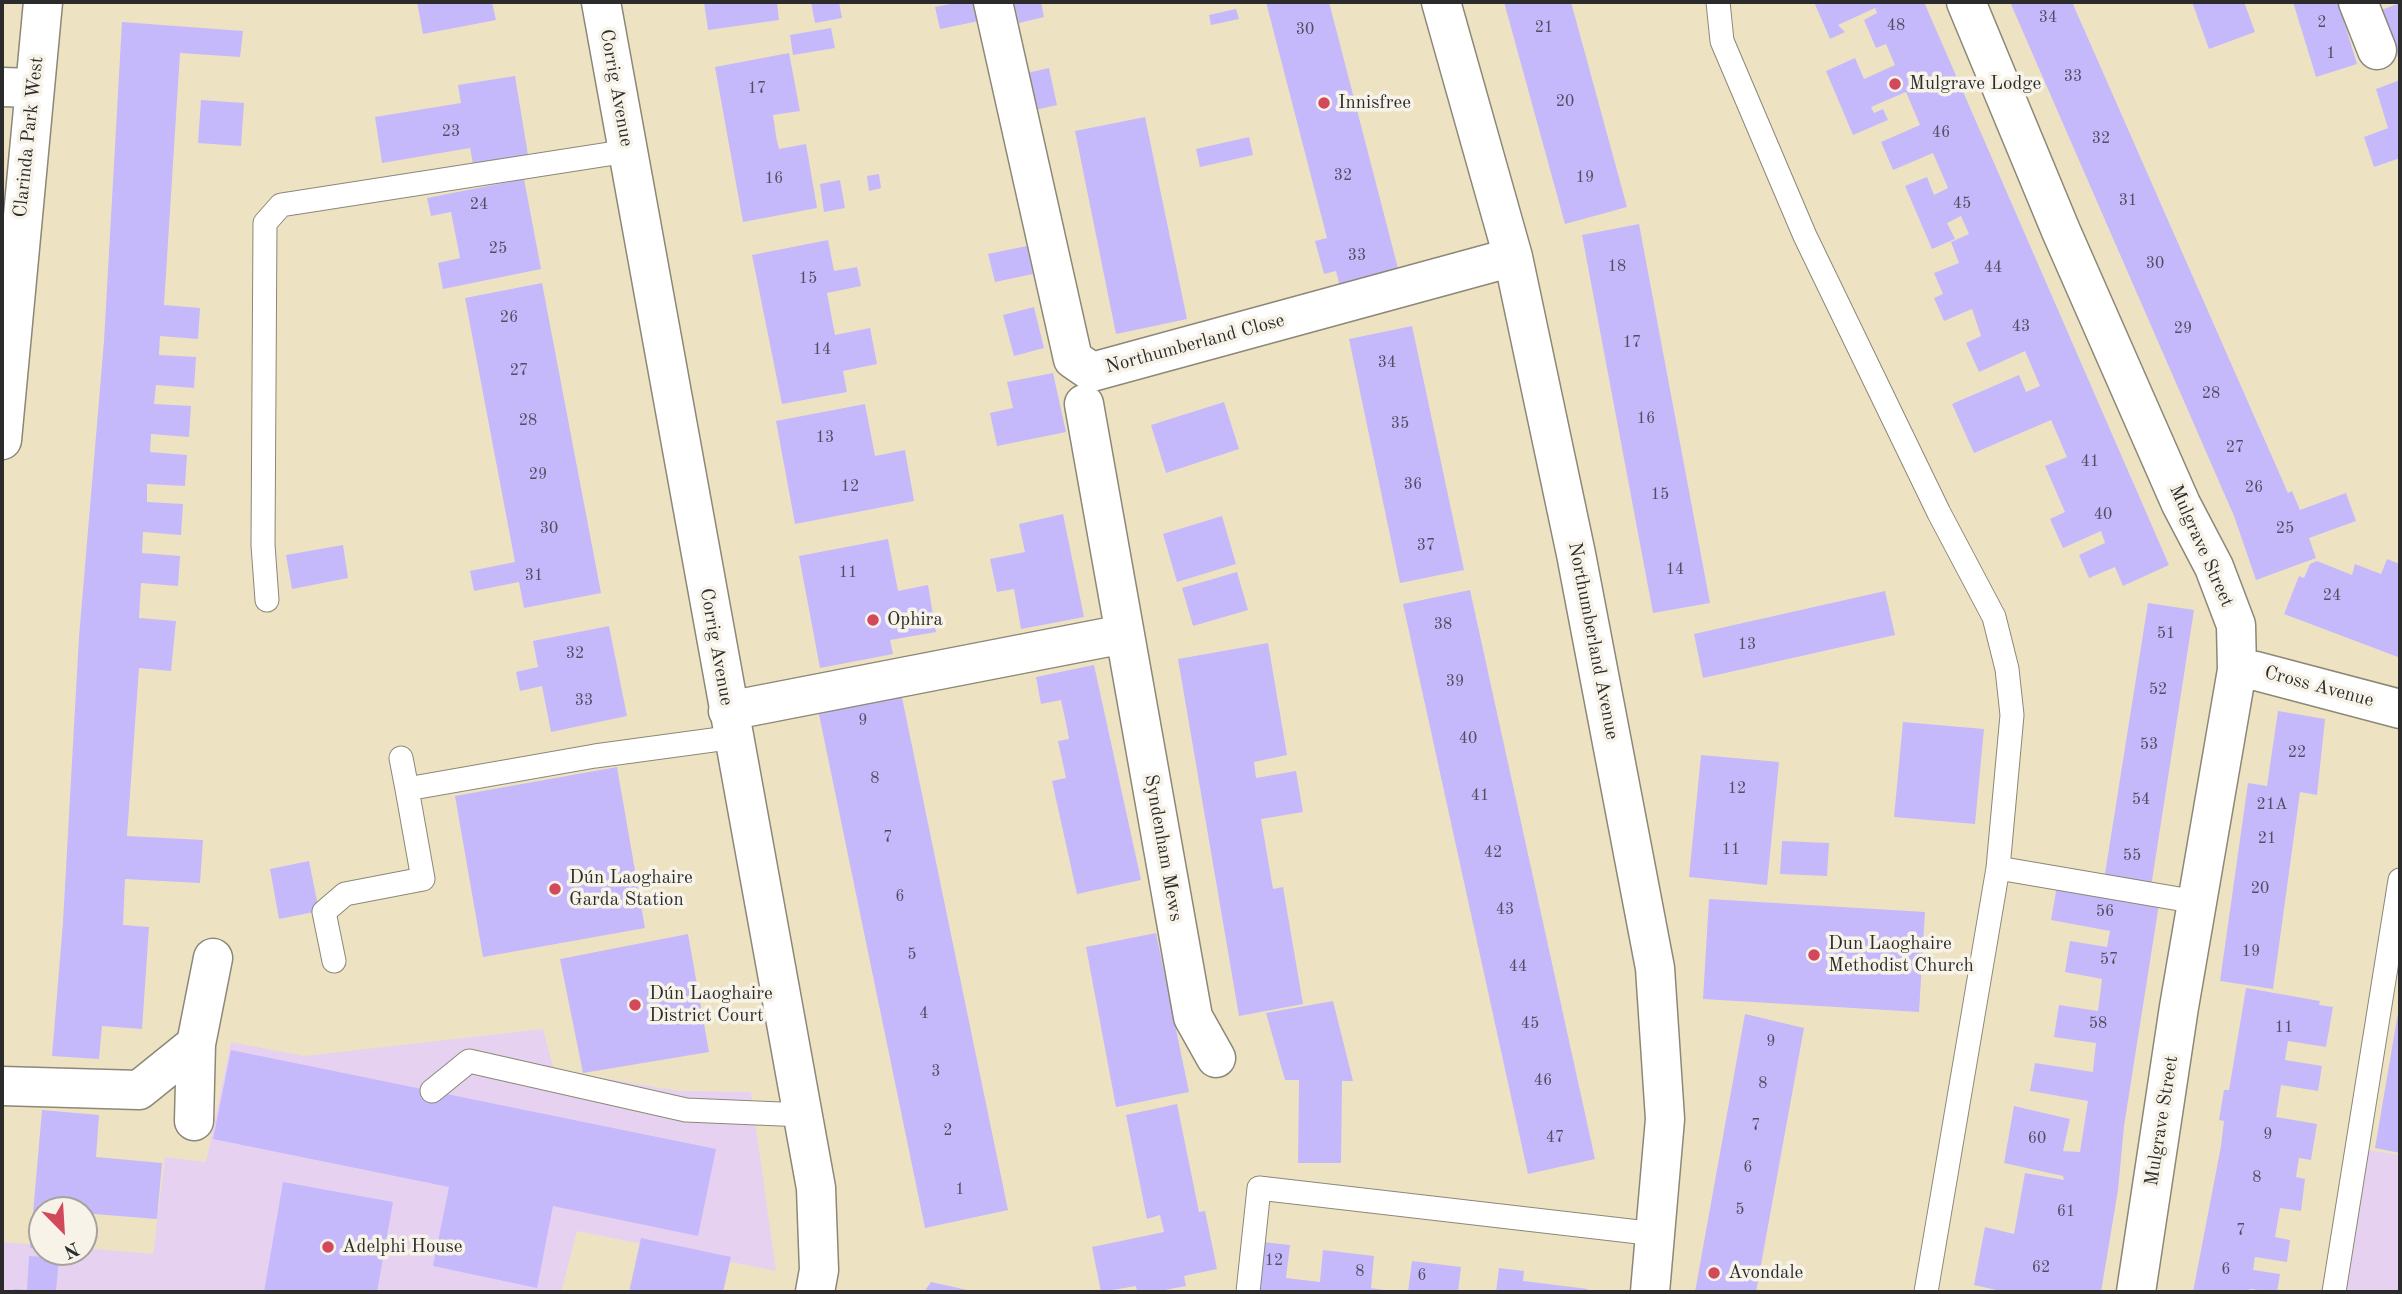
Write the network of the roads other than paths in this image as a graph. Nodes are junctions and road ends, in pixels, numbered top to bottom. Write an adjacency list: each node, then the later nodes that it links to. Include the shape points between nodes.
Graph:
1 (43, 2): 9 (street, Clarinda Park West)
2 (601, 2): 10 (street, Corrig Avenue)
3 (993, 2): 12 (street, Northumberland Close, via 1073,359 1092,372)
4 (1441, 2): 12 (street, Northumberland Avenue)
5 (1718, 2): 22 (lane, via 1721,41 1805,236 1994,617 2012,715)
6 (1966, 2): 17 (street, Mulgrave Street, via 2066,244 2181,504 2214,567 2236,625)
7 (2363, 3): 8 (street)
8 (2377, 50)
9 (18, 88): 11 (street, Clarinda Park West)
10 (628, 151): 15 (lane, via 281,205 265,223 262,545); 19 (street, Corrig Avenue)
11 (13, 166): 14 (street, Clarinda Park West)
12 (1513, 257): 33 (street, Northumberland Avenue, via 1576,554 1655,968 1665,1119)
13 (1084, 404): 16 (street, Syndenham Mews)
14 (2, 440)
15 (267, 600)
16 (1124, 634): 19 (street); 28 (street, Syndenham Mews, via 1193,1017)
17 (2236, 670): 18 (street, Cross Avenue, via 2256,671); 24 (street, Mulgrave Street)
18 (2400, 709)
19 (731, 724): 21 (lane, via 595,755); 31 (street, Corrig Avenue)
20 (401, 758): 21 (lane)
21 (407, 789): 26 (lane, via 423,879 345,894 324,912)
22 (1997, 868): 24 (lane); 37 (lane)
23 (2400, 880): 39 (lane)
24 (2197, 902): 38 (street, Mulgrave Street)
25 (213, 958): 27 (street)
26 (334, 961)
27 (196, 1044): 29 (street, via 139,1090); 32 (street)
28 (1216, 1058)
29 (2, 1086)
30 (432, 1091): 31 (lane, via 469,1061 686,1110)
31 (804, 1115): 34 (street, Corrig Avenue, via 816,1188 819,1270)
32 (194, 1121)
33 (1656, 1234): 35 (lane, via 1259,1188); 36 (street, Northumberland Avenue)
34 (815, 1292)
35 (1248, 1292)
36 (1650, 1292)
37 (1926, 1292)
38 (2136, 1292)
39 (2334, 1292)

